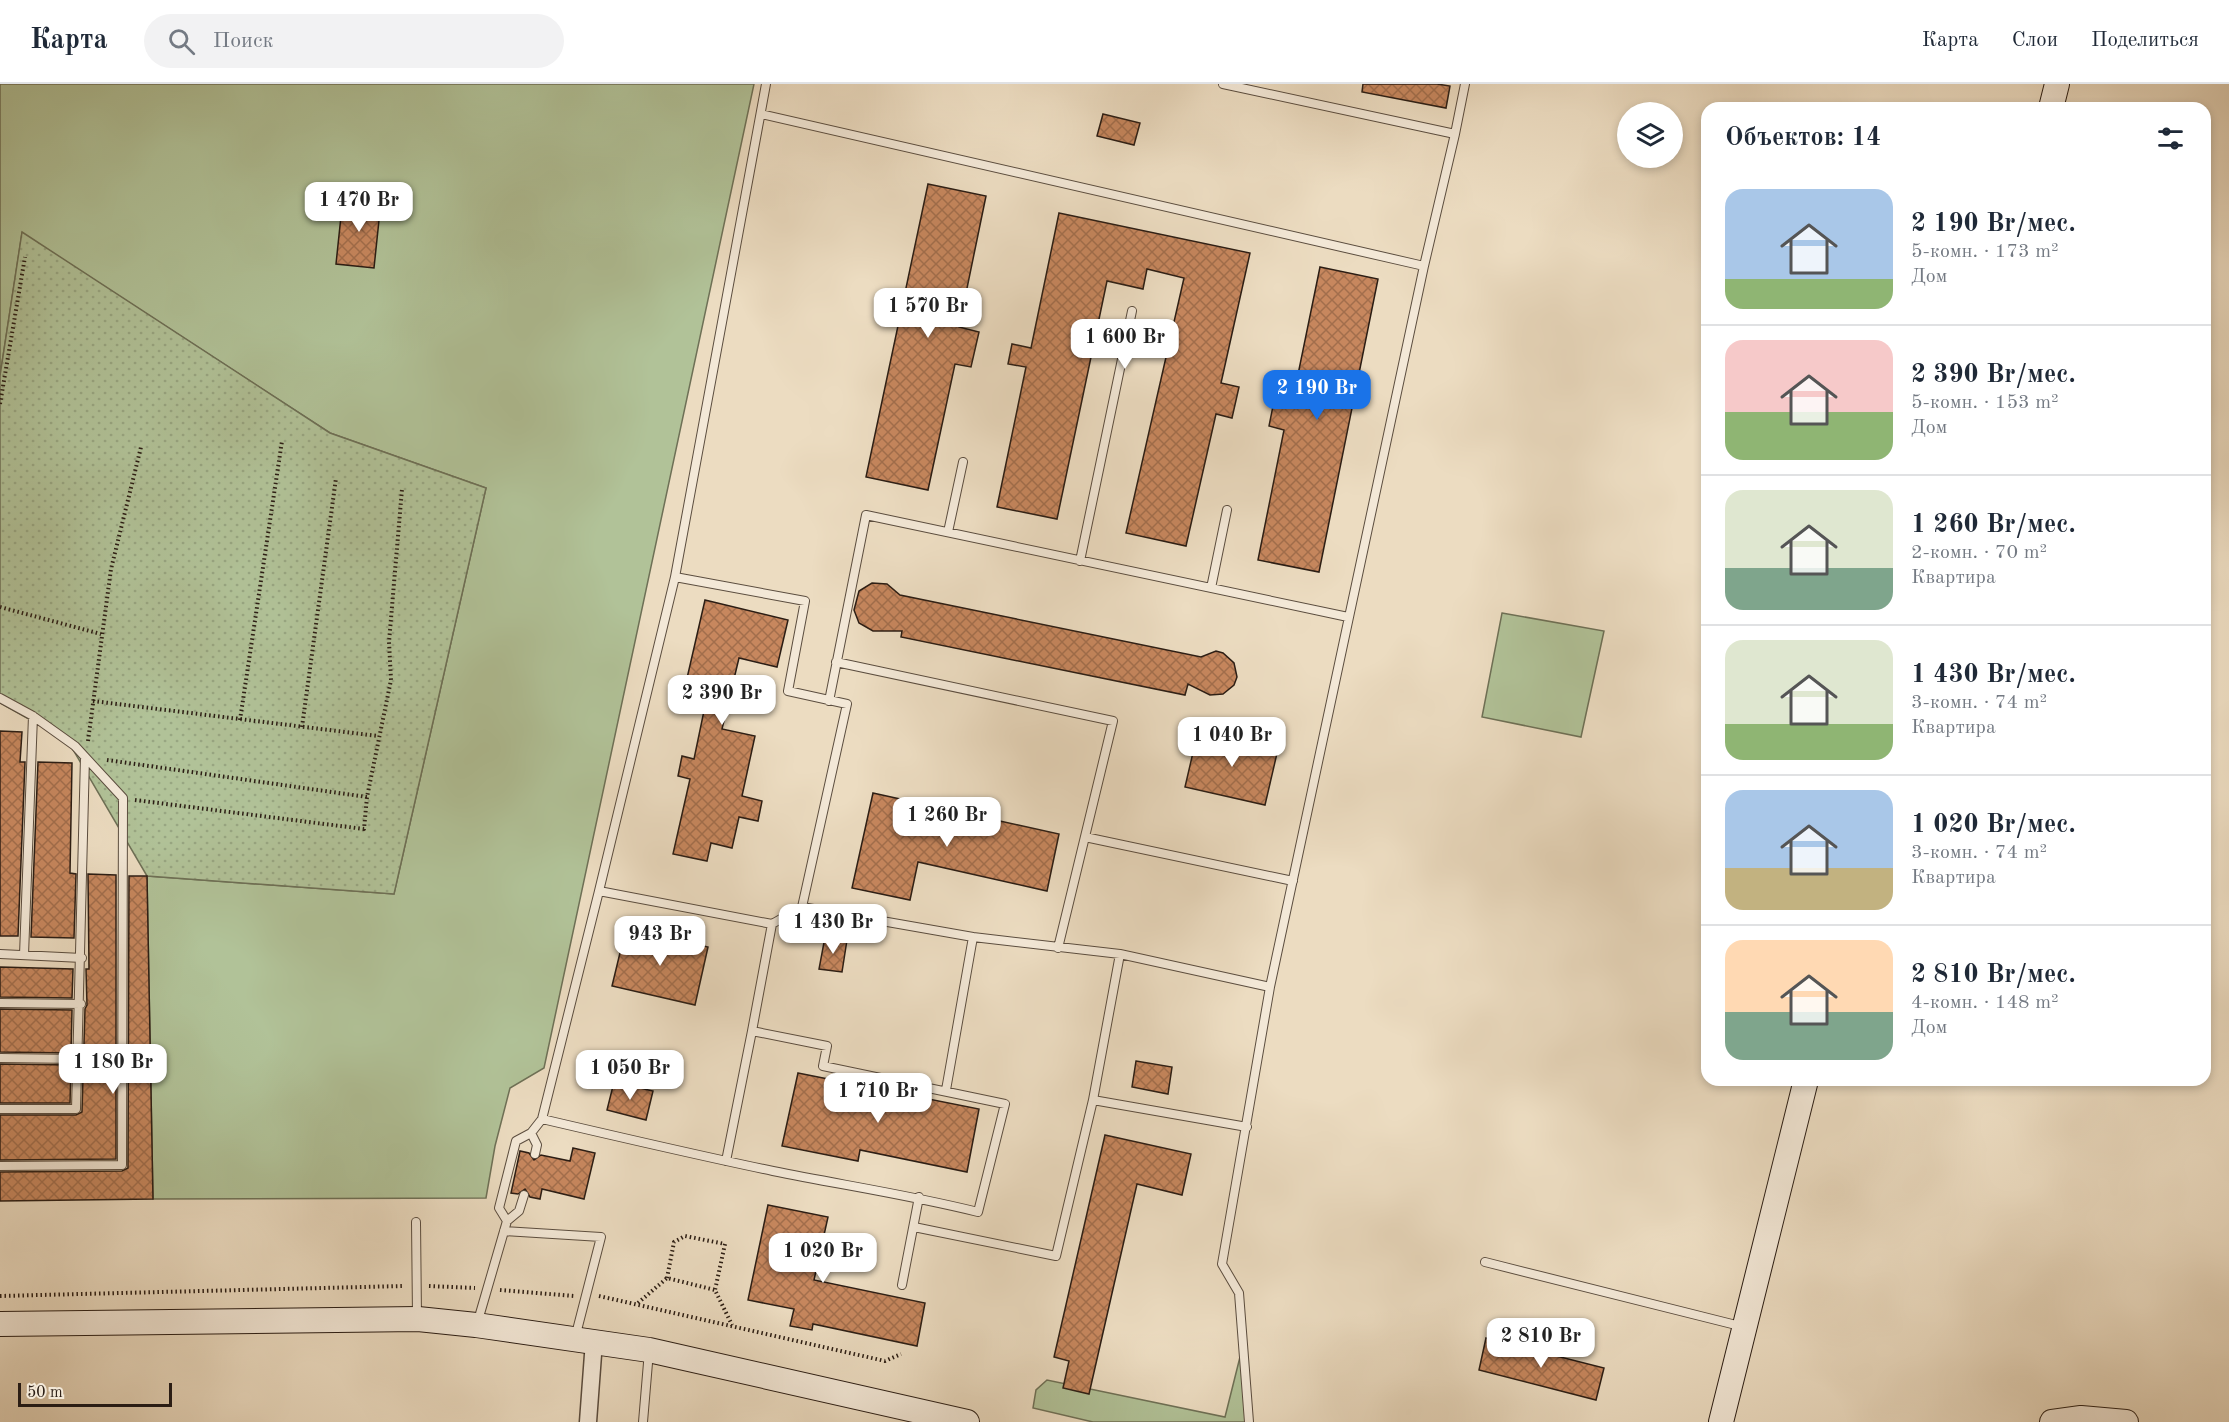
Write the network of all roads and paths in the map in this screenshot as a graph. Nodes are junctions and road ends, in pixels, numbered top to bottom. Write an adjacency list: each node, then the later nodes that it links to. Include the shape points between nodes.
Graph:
1 (766, 84): 6 (lane)
2 (1223, 84): 7 (lane)
3 (1465, 84): 7 (lane)
4 (2057, 84): 5 (main road)
5 (2052, 102)
6 (761, 114): 9 (lane); 20 (lane)
7 (1455, 134): 9 (lane)
8 (25, 257): 11 (path)
9 (1424, 266): 23 (lane)
10 (1132, 311): 19 (lane)
11 (0, 404)
12 (282, 441): 30 (path)
13 (141, 447): 24 (path, via 111,569)
14 (963, 462): 18 (lane)
15 (336, 478): 31 (path)
16 (402, 489): 32 (path, via 389,642 391,680)
17 (1227, 510): 21 (lane)
18 (948, 532): 19 (lane); 25 (lane, via 866,515)
19 (1080, 561): 21 (lane)
20 (675, 577): 28 (lane, via 805,601 788,692); 38 (lane)
21 (1211, 588): 23 (lane)
22 (0, 606): 24 (path)
23 (1348, 617): 37 (lane)
24 (101, 634): 27 (path)
25 (836, 662): 28 (lane); 36 (lane, via 1113,721)
26 (0, 698): 29 (lane)
27 (93, 701): 30 (path); 33 (path)
28 (830, 701): 39 (lane, via 847,704)
29 (33, 716): 33 (lane); 45 (lane)
30 (240, 720): 31 (path)
31 (302, 727): 32 (path)
32 (379, 736): 34 (path)
33 (85, 757): 34 (path); 35 (lane); 46 (lane)
34 (367, 797): 35 (path, via 364,829)
35 (123, 798): 62 (lane, via 123,1165)
36 (1085, 837): 37 (lane); 42 (lane)
37 (1293, 881): 47 (lane)
38 (599, 891): 40 (lane); 57 (lane)
39 (802, 907): 40 (lane); 41 (lane)
40 (772, 924): 50 (lane)
41 (973, 937): 42 (lane); 54 (lane)
42 (1058, 948): 44 (lane)
43 (0, 954): 45 (lane)
44 (1120, 954): 47 (lane); 55 (lane)
45 (24, 955): 46 (lane)
46 (82, 958): 49 (lane)
47 (1270, 987): 58 (lane)
48 (0, 1003): 49 (lane)
49 (81, 1004): 52 (lane)
50 (752, 1031): 54 (lane, via 827,1046 823,1066); 61 (lane)
51 (0, 1058): 52 (lane)
52 (78, 1059): 56 (lane, via 76,1109)
53 (1804, 1086): 82 (main road)
54 (946, 1090): 64 (lane, via 1005,1104 978,1212)
55 (1093, 1100): 58 (lane); 67 (lane, via 1056,1256)
56 (0, 1109)
57 (543, 1119): 59 (lane); 61 (lane)
58 (1247, 1127): 89 (lane, via 1222,1264 1239,1293)
59 (531, 1132): 60 (lane, via 537,1145); 65 (lane, via 516,1142 501,1196 499,1208)
60 (535, 1154)
61 (726, 1161): 64 (lane)
62 (0, 1166)
63 (524, 1196): 65 (lane, via 519,1211)
64 (919, 1197): 67 (lane)
65 (507, 1221): 68 (lane)
66 (416, 1222): 71 (lane)
67 (914, 1227): 72 (lane)
68 (504, 1231): 73 (lane); 76 (lane, via 601,1237)
69 (1485, 1262): 82 (lane)
70 (667, 1278): 74 (path); 74 (path, via 674,1242 685,1236 725,1244); 77 (path)
71 (417, 1285): 73 (path); 75 (path); 78 (lane)
72 (902, 1285)
73 (488, 1289): 76 (path); 80 (lane)
74 (715, 1290): 81 (path)
75 (0, 1296)
76 (586, 1298): 77 (path, via 603,1296); 83 (lane)
77 (638, 1303): 81 (path)
78 (418, 1319): 79 (main road); 80 (main road)
79 (0, 1324)
80 (476, 1325): 83 (main road)
81 (732, 1325): 85 (path, via 885,1361)
82 (1744, 1328): 90 (main road)
83 (584, 1340): 84 (main road); 86 (street)
84 (649, 1350): 87 (lane); 88 (main road)
85 (901, 1354)
86 (588, 1422)
87 (643, 1422)
88 (967, 1422)
89 (1249, 1422)
90 (1720, 1422)
91 (2052, 1422): 92 (main road, via 2081,1418)
92 (2126, 1422)

